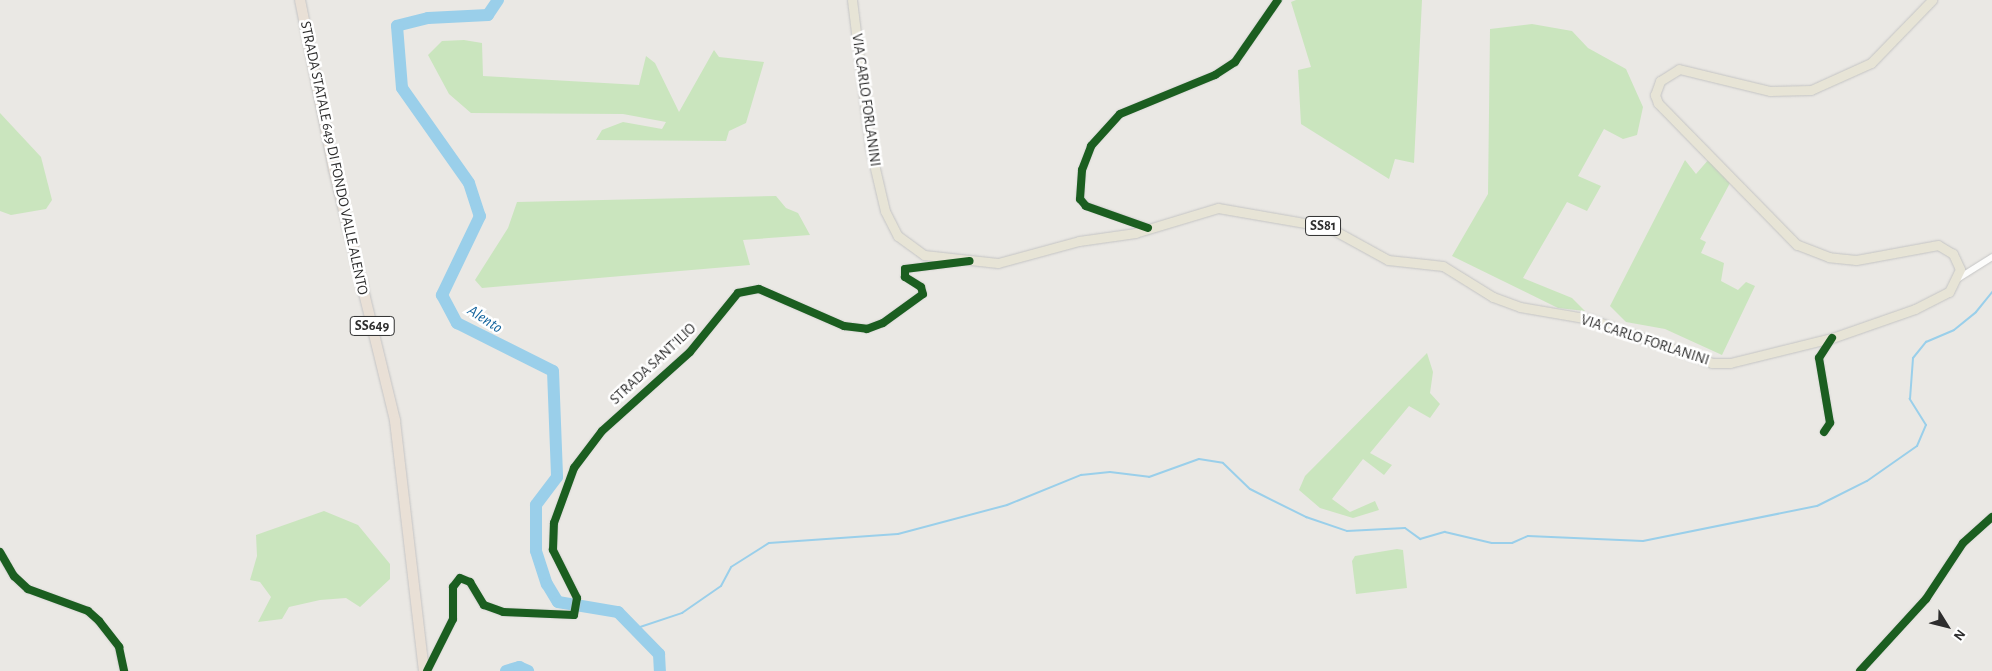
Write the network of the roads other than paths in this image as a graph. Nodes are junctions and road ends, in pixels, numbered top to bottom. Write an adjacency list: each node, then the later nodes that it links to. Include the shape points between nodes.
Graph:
1 (300, 0): 14 (highway, STRADA STATALE 649 DI FONDO VALLE ALENTO / SS649, via 334,170 395,421)
2 (852, 0): 7 (main road, VIA CARLO FORLANINI / SS81, via 870,147 888,221 915,250 933,258)
3 (1278, 0): 5 (street, via 1235,62 1215,75 1120,114 1092,146 1082,170 1080,199 1086,206)
4 (1932, 0): 8 (main road, via 1871,63 1812,90 1770,91 1679,69 1660,81 1655,95 1658,104 1797,245 1830,258 1856,260 1938,245 1957,258)
5 (1148, 228): 7 (main road, VIA CARLO FORLANINI / SS81, via 998,263); 9 (main road, VIA CARLO FORLANINI / SS81, via 1218,208 1328,226 1388,260 1443,266 1493,297 1590,320 1712,363 1749,361)
6 (1992, 257): 8 (street)
7 (970, 261): 14 (street, STRADA SANT'ILIO, via 904,269 905,278 921,287 922,294 884,324 867,329 844,326 758,289 738,293 690,352 602,431 574,468 554,523 553,550 577,598 574,615 503,612 484,606 460,578 452,587 453,619)
8 (1959, 278): 9 (main road, VIA CARLO FORLANINI / SS81, via 1940,298)
9 (1832, 338): 10 (street, via 1819,358 1830,424)
10 (1824, 432)
11 (1992, 517): 15 (street, via 1959,548 1926,599)
12 (0, 552): 13 (street, via 14,576 28,589 88,611 99,621 119,648)
13 (124, 671)
14 (426, 671)
15 (1860, 671)

